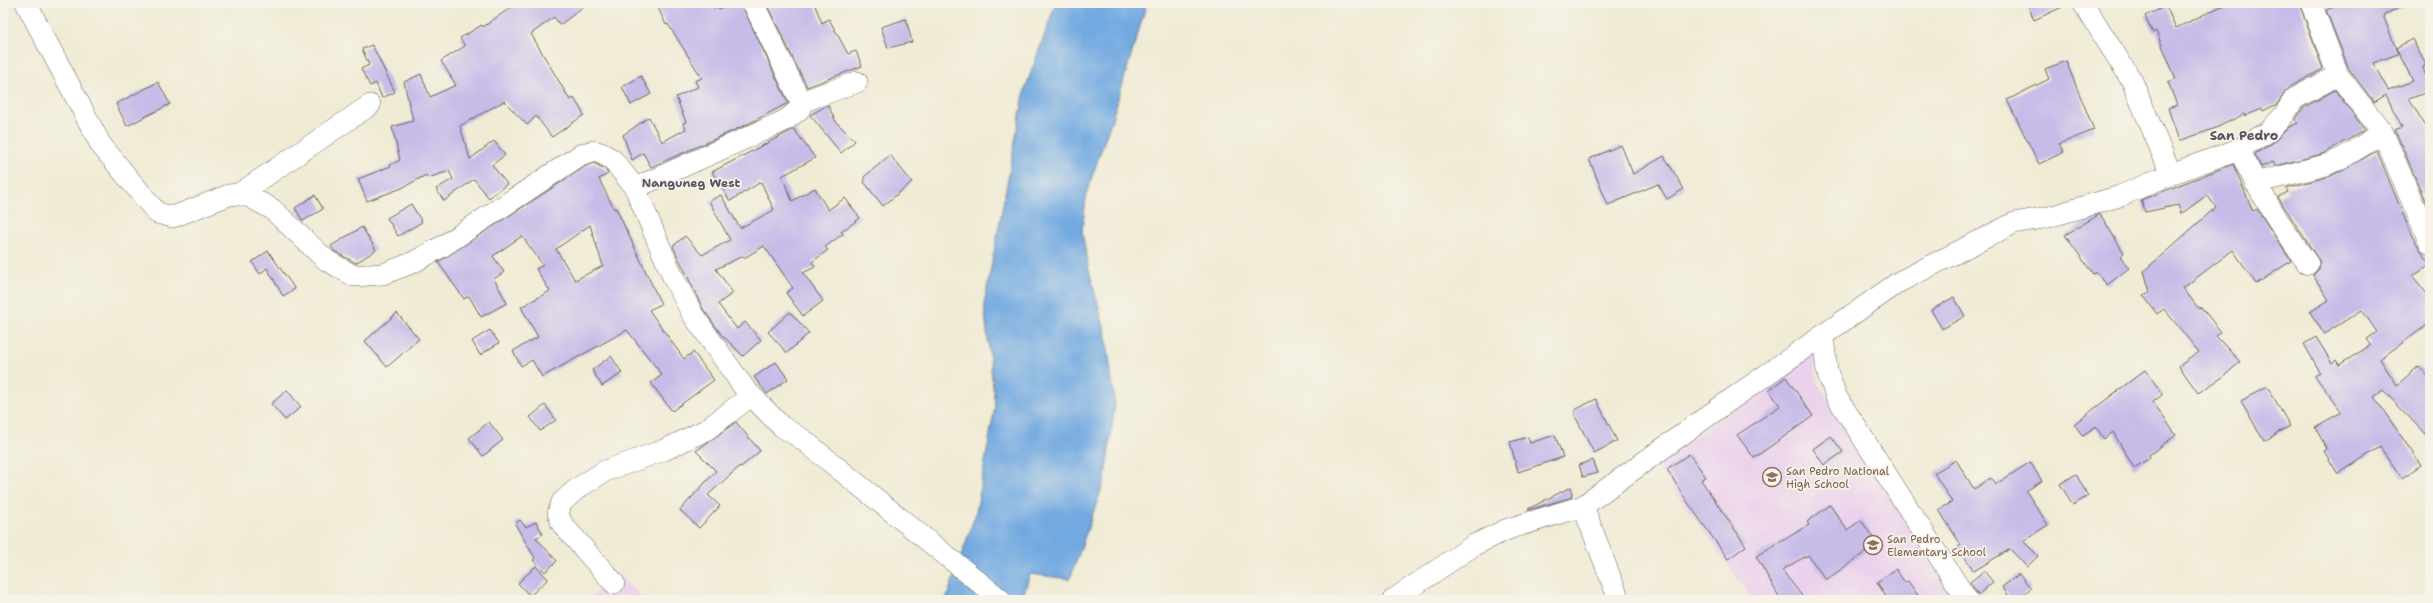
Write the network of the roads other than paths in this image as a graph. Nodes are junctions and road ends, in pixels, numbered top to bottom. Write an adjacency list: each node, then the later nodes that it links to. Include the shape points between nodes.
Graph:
1 (26, 3): 14 (street, via 101,145 157,213 173,217 229,195)
2 (753, 3): 7 (street)
3 (2082, 3): 11 (street, via 2132,81)
4 (2311, 3): 5 (street)
5 (2338, 75): 9 (street); 10 (street, via 2294,99 2284,115 2268,132)
6 (857, 82): 7 (street)
7 (801, 102): 13 (street, via 800,109 786,120)
8 (370, 105): 14 (street)
9 (2383, 133): 12 (street, via 2358,150 2326,165); 15 (street)
10 (2239, 149): 11 (street); 12 (street)
11 (2171, 174): 17 (street, via 2120,196 2049,217 2014,223 1899,282)
12 (2255, 183): 16 (street, via 2284,232)
13 (635, 188): 14 (street, via 612,160 603,154 594,151 582,154 424,256 382,274 354,276 326,260 272,209); 18 (street, via 682,297)
14 (239, 194)
15 (2430, 243)
16 (2308, 264)
17 (1823, 336): 19 (street); 24 (street, via 1827,371 1836,396)
18 (751, 396): 20 (street, via 706,430 664,450 605,471 562,502 558,513 562,524); 21 (street, via 781,426 802,439)
19 (1583, 506): 22 (street, via 1508,529 1474,545); 23 (street)
20 (614, 583)
21 (1001, 600)
22 (1393, 600)
23 (1619, 600)
24 (1967, 600)

